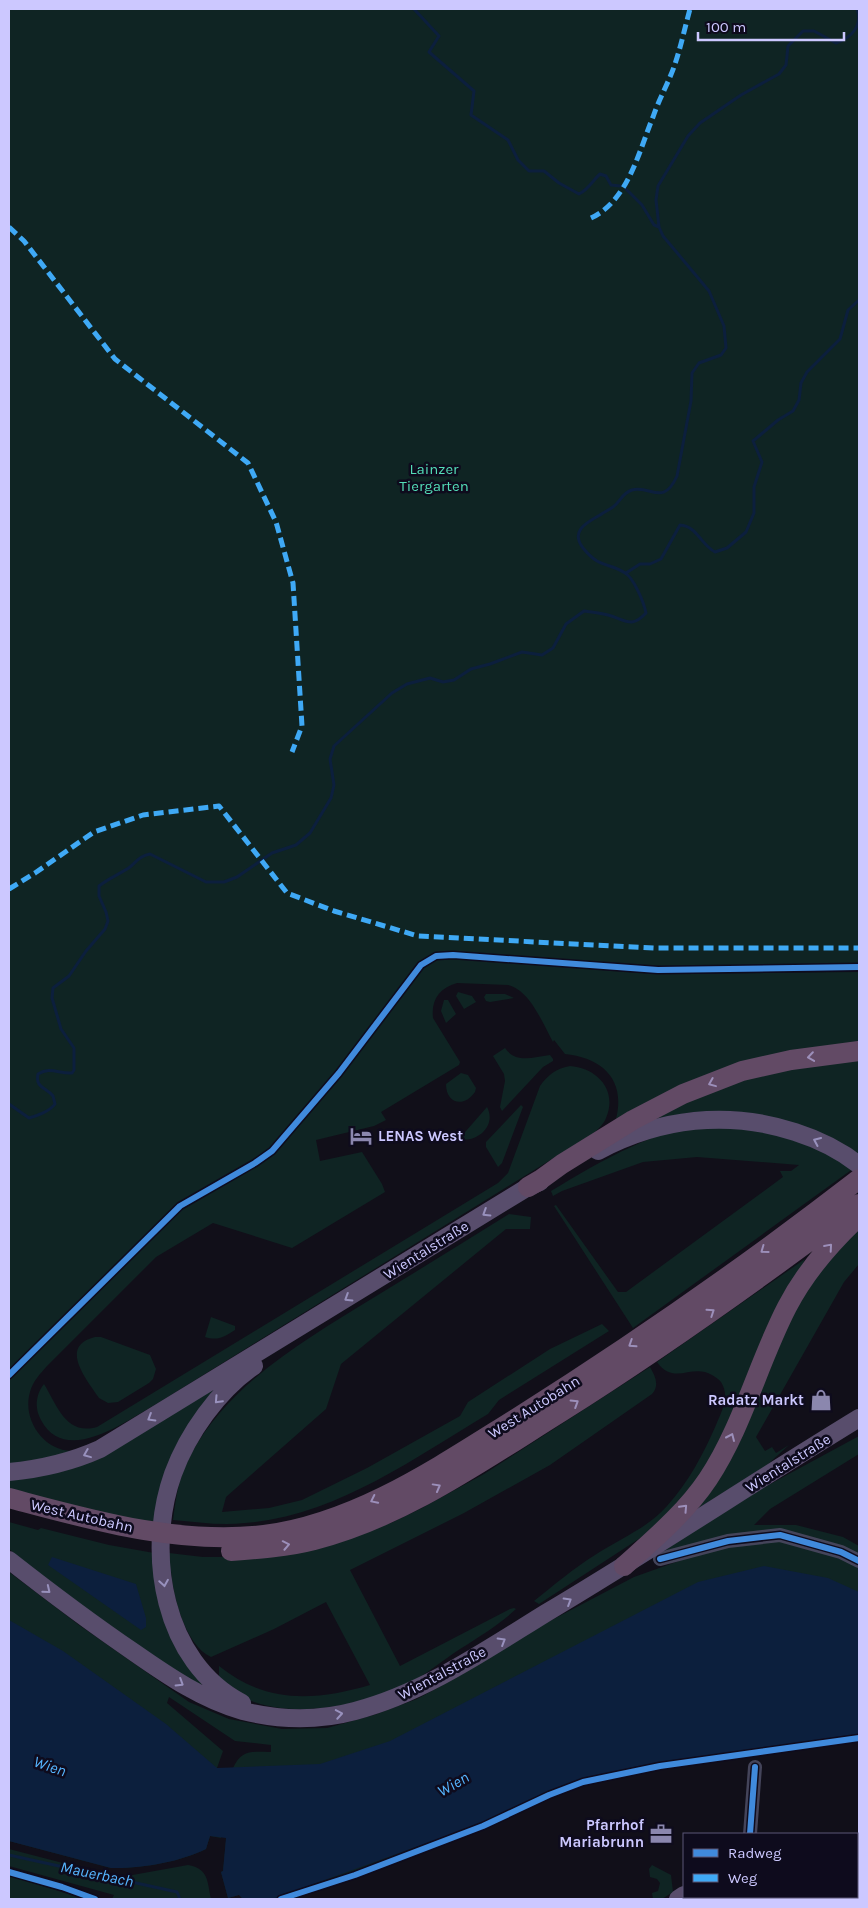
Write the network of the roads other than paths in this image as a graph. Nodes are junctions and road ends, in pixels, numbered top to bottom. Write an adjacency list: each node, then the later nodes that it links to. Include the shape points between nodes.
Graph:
1 (859, 1051): 4 (highway, one-way to 4, via 791,1060 742,1071 683,1094 633,1120)
2 (859, 1165): 4 (main road, Wientalstraße, one-way to 4, via 830,1146 784,1128 753,1121 708,1119 669,1124 634,1135)
3 (859, 1180): 11 (highway, West Autobahn, one-way to 11, via 638,1341 398,1489 311,1525 266,1534)
4 (528, 1187): 6 (main road, Wientalstraße, one-way to 6)
5 (859, 1209): 11 (highway, West Autobahn, one-way to 5, via 220,1551 266,1549 314,1540 406,1504 474,1467 608,1382); 15 (highway, one-way to 5, via 708,1480 729,1442 779,1323 798,1288)
6 (308, 1323): 8 (main road, Wientalstraße, one-way to 8, via 100,1449 62,1463); 16 (main road, one-way to 16, via 235,1382 210,1409 188,1442 168,1493 161,1554 169,1607 178,1633 197,1666 233,1698)
7 (857, 1421): 15 (main road, Wientalstraße)
8 (9, 1472)
9 (9, 1498): 11 (highway, West Autobahn)
10 (9, 1512): 11 (highway, West Autobahn, via 96,1535)
11 (162, 1540)
12 (660, 1559): 14 (street, via 728,1541 780,1535 841,1552)
13 (9, 1560): 16 (main road, Wientalstraße, one-way to 16, via 76,1613 189,1688 241,1710)
14 (859, 1561)
15 (624, 1566): 16 (main road, Wientalstraße, one-way to 15, via 352,1712 414,1690)
16 (290, 1718)
17 (755, 1767): 18 (street)
18 (750, 1833)

